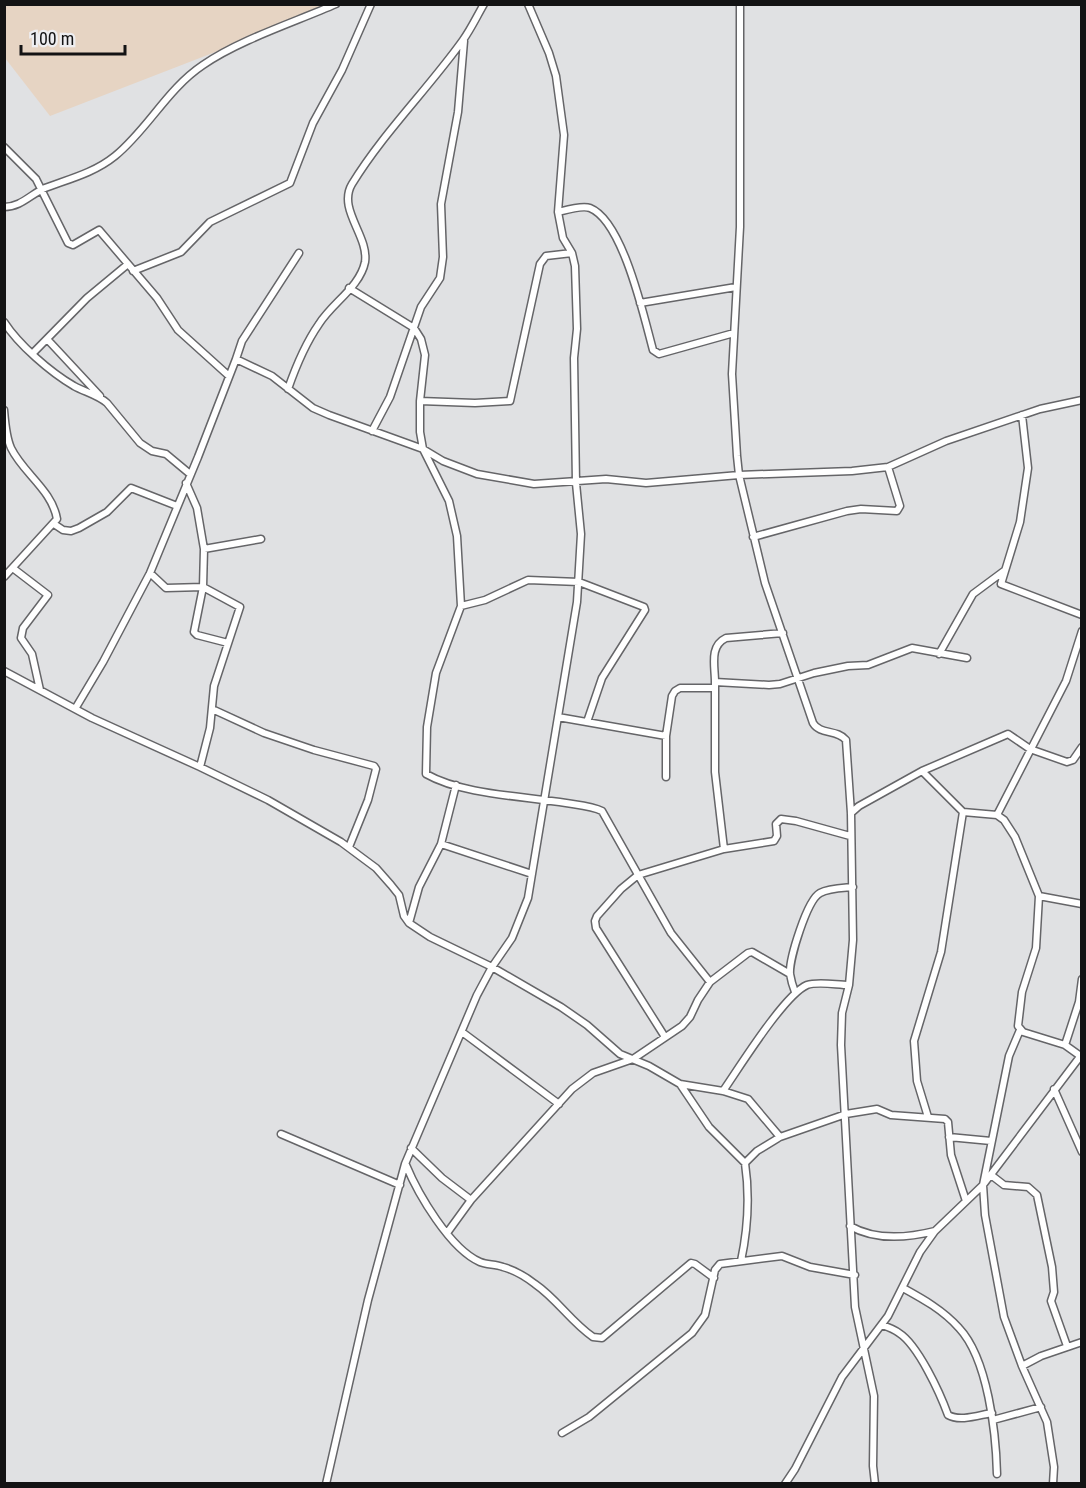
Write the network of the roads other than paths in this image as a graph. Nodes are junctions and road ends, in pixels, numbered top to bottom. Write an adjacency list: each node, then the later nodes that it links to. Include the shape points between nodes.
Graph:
1 (336, 4): 8 (street, via 206,63 166,99 116,155 94,170)
2 (371, 4): 14 (street, via 313,123 290,183 210,222 181,252)
3 (484, 4): 6 (street)
4 (528, 4): 10 (street, via 556,76 563,124)
5 (740, 4): 15 (street, via 740,227)
6 (464, 38): 16 (street, via 350,186 348,202 365,261); 19 (street, via 458,112 441,204 442,267)
7 (4, 147): 8 (street, via 32,172)
8 (42, 189): 9 (street, via 15,206); 13 (street, via 70,244 99,230)
9 (4, 207)
10 (558, 212): 12 (street, via 563,238); 17 (street, via 588,207 607,223 618,240)
11 (299, 253): 23 (street, via 242,341)
12 (572, 254): 28 (street, via 546,256 540,264 510,401); 37 (street, via 577,329)
13 (128, 264): 14 (street); 21 (street)
14 (133, 271): 24 (street, via 178,330)
15 (736, 287): 17 (street); 20 (street)
16 (349, 288): 19 (street); 25 (street, via 320,322)
17 (640, 303): 20 (street, via 653,350 659,354)
18 (4, 322): 22 (street)
19 (414, 328): 28 (street, via 425,355); 31 (street, via 390,397)
20 (734, 333): 35 (street, via 732,374)
21 (47, 339): 22 (street); 26 (street)
22 (33, 353): 26 (street, via 73,385)
23 (236, 359): 24 (street); 25 (street, via 262,370)
24 (229, 376): 34 (street)
25 (288, 389): 31 (street, via 312,408)
26 (102, 398): 34 (street, via 140,443 166,454)
27 (1082, 400): 30 (street)
28 (420, 401): 32 (street)
29 (4, 410): 39 (street, via 10,445 49,499 57,515)
30 (1022, 416): 33 (street, via 946,441); 44 (street, via 1028,468 1020,522)
31 (372, 431): 32 (street)
32 (423, 449): 37 (street, via 483,476 528,483); 49 (street, via 452,513)
33 (888, 466): 35 (street); 40 (street, via 900,506 897,511 847,511)
34 (190, 474): 36 (street)
35 (739, 475): 37 (street, via 646,483 606,479); 40 (street)
36 (186, 483): 38 (street); 42 (street, via 197,508)
37 (576, 483): 47 (street, via 581,534)
38 (177, 506): 39 (street, via 131,488 107,512 79,528 63,530); 45 (street)
39 (54, 524): 43 (street)
40 (753, 537): 52 (street)
41 (261, 539): 42 (street)
42 (204, 549): 48 (street)
43 (14, 569): 46 (street); 59 (street, via 48,595 23,628 21,638 32,654)
44 (1004, 571): 50 (street, via 1004,586); 54 (street, via 973,594)
45 (150, 573): 48 (street, via 166,588); 60 (street)
46 (4, 578)
47 (579, 582): 49 (street, via 528,580); 62 (street); 63 (street, via 641,604 645,610 602,678)
48 (203, 587): 53 (street, via 240,606); 53 (street, via 195,634)
49 (461, 606): 70 (street, via 436,673 425,771 430,777)
50 (1082, 615)
51 (1082, 631): 66 (street, via 1066,681)
52 (783, 633): 57 (street); 58 (street, via 720,640 714,649)
53 (228, 642): 61 (street, via 214,686)
54 (939, 654): 55 (street); 57 (street, via 912,648 868,665)
55 (967, 658)
56 (4, 671): 59 (street)
57 (797, 679): 58 (street, via 769,685); 73 (street, via 814,726 840,734 846,740)
58 (715, 685): 64 (street, via 675,691); 78 (street, via 714,772)
59 (40, 690): 60 (street)
60 (75, 709): 67 (street)
61 (212, 709): 67 (street); 77 (street, via 264,733 374,766 369,800)
62 (558, 717): 63 (street); 71 (street)
63 (587, 722): 64 (street)
64 (666, 736): 69 (street)
65 (1082, 747): 66 (street, via 1073,760 1066,762)
66 (1030, 749): 68 (street, via 1011,735 1004,735); 74 (street)
67 (201, 767): 77 (street)
68 (922, 771): 72 (street); 73 (street)
69 (666, 777)
70 (456, 785): 71 (street); 76 (street)
71 (544, 799): 79 (street); 80 (street, via 602,811)
72 (963, 812): 74 (street); 102 (street, via 941,952 914,1041 917,1081)
73 (851, 813): 75 (street)
74 (997, 815): 82 (street, via 1010,827)
75 (850, 836): 78 (street, via 781,819 776,824 774,841); 81 (street)
76 (441, 844): 79 (street); 84 (street, via 419,887)
77 (349, 847): 84 (street, via 396,890)
78 (724, 849): 80 (street)
79 (532, 874): 85 (street, via 528,898 512,938)
80 (638, 875): 88 (street, via 671,933); 93 (street, via 597,916 596,928)
81 (852, 887): 86 (street, via 815,897 802,923); 89 (street)
82 (1039, 896): 83 (street); 91 (street, via 1036,948 1022,992)
83 (1082, 904)
84 (409, 923): 85 (street)
85 (492, 967): 92 (street); 96 (street, via 574,1015 614,1050)
86 (790, 974): 88 (street, via 750,952); 90 (street)
87 (1082, 979): 94 (street)
88 (710, 982): 93 (street, via 686,1022)
89 (849, 985): 90 (street, via 809,984); 101 (street, via 842,1013 841,1045)
90 (795, 992): 99 (street)
91 (1020, 1030): 94 (street); 106 (street, via 1009,1056)
92 (462, 1032): 100 (street); 107 (street)
93 (665, 1038): 96 (street)
94 (1065, 1045): 95 (street)
95 (1080, 1054): 98 (street)
96 (633, 1059): 97 (street); 100 (street, via 593,1073)
97 (680, 1084): 99 (street); 109 (street, via 709,1127)
98 (1054, 1089): 108 (street); 111 (street)
99 (723, 1091): 104 (street, via 748,1099)
100 (559, 1104): 114 (street)
101 (846, 1114): 102 (street, via 877,1109 891,1115); 104 (street); 116 (street)
102 (928, 1117): 105 (street, via 946,1120)
103 (281, 1134): 112 (street)
104 (780, 1137): 109 (street)
105 (949, 1137): 106 (street); 115 (street)
106 (991, 1141): 113 (street)
107 (411, 1148): 110 (street); 114 (street)
108 (1082, 1152)
109 (745, 1163): 119 (street, via 748,1210)
110 (405, 1164): 112 (street); 118 (street, via 417,1190)
111 (991, 1175): 113 (street); 125 (street, via 1004,1185 1028,1187 1037,1195 1052,1267 1051,1301)
112 (400, 1185): 132 (street, via 368,1300)
113 (983, 1185): 115 (street); 127 (street, via 1004,1317)
114 (471, 1200): 118 (street)
115 (966, 1201): 117 (street)
116 (850, 1226): 117 (street, via 879,1236 903,1237); 120 (street)
117 (935, 1231): 122 (street)
118 (447, 1233): 121 (street, via 479,1262 502,1266 535,1284 593,1337 602,1338 691,1263)
119 (741, 1261): 120 (street, via 782,1257 810,1267); 121 (street, via 720,1264)
120 (855, 1275): 126 (street, via 855,1307)
121 (714, 1278): 130 (street, via 705,1315 692,1333 589,1417)
122 (903, 1288): 123 (street); 129 (street, via 935,1306 969,1339)
123 (882, 1325): 126 (street); 129 (street, via 908,1340 934,1381 948,1414 959,1418)
124 (1082, 1342): 125 (street)
125 (1067, 1346): 127 (street)
126 (864, 1350): 133 (street, via 842,1377); 134 (street, via 874,1396)
127 (1022, 1366): 128 (street)
128 (1041, 1407): 129 (street); 135 (street, via 1047,1422)
129 (993, 1417): 131 (street)
130 (562, 1433)
131 (997, 1474)
132 (326, 1484)
133 (785, 1484)
134 (875, 1484)
135 (1053, 1484)

